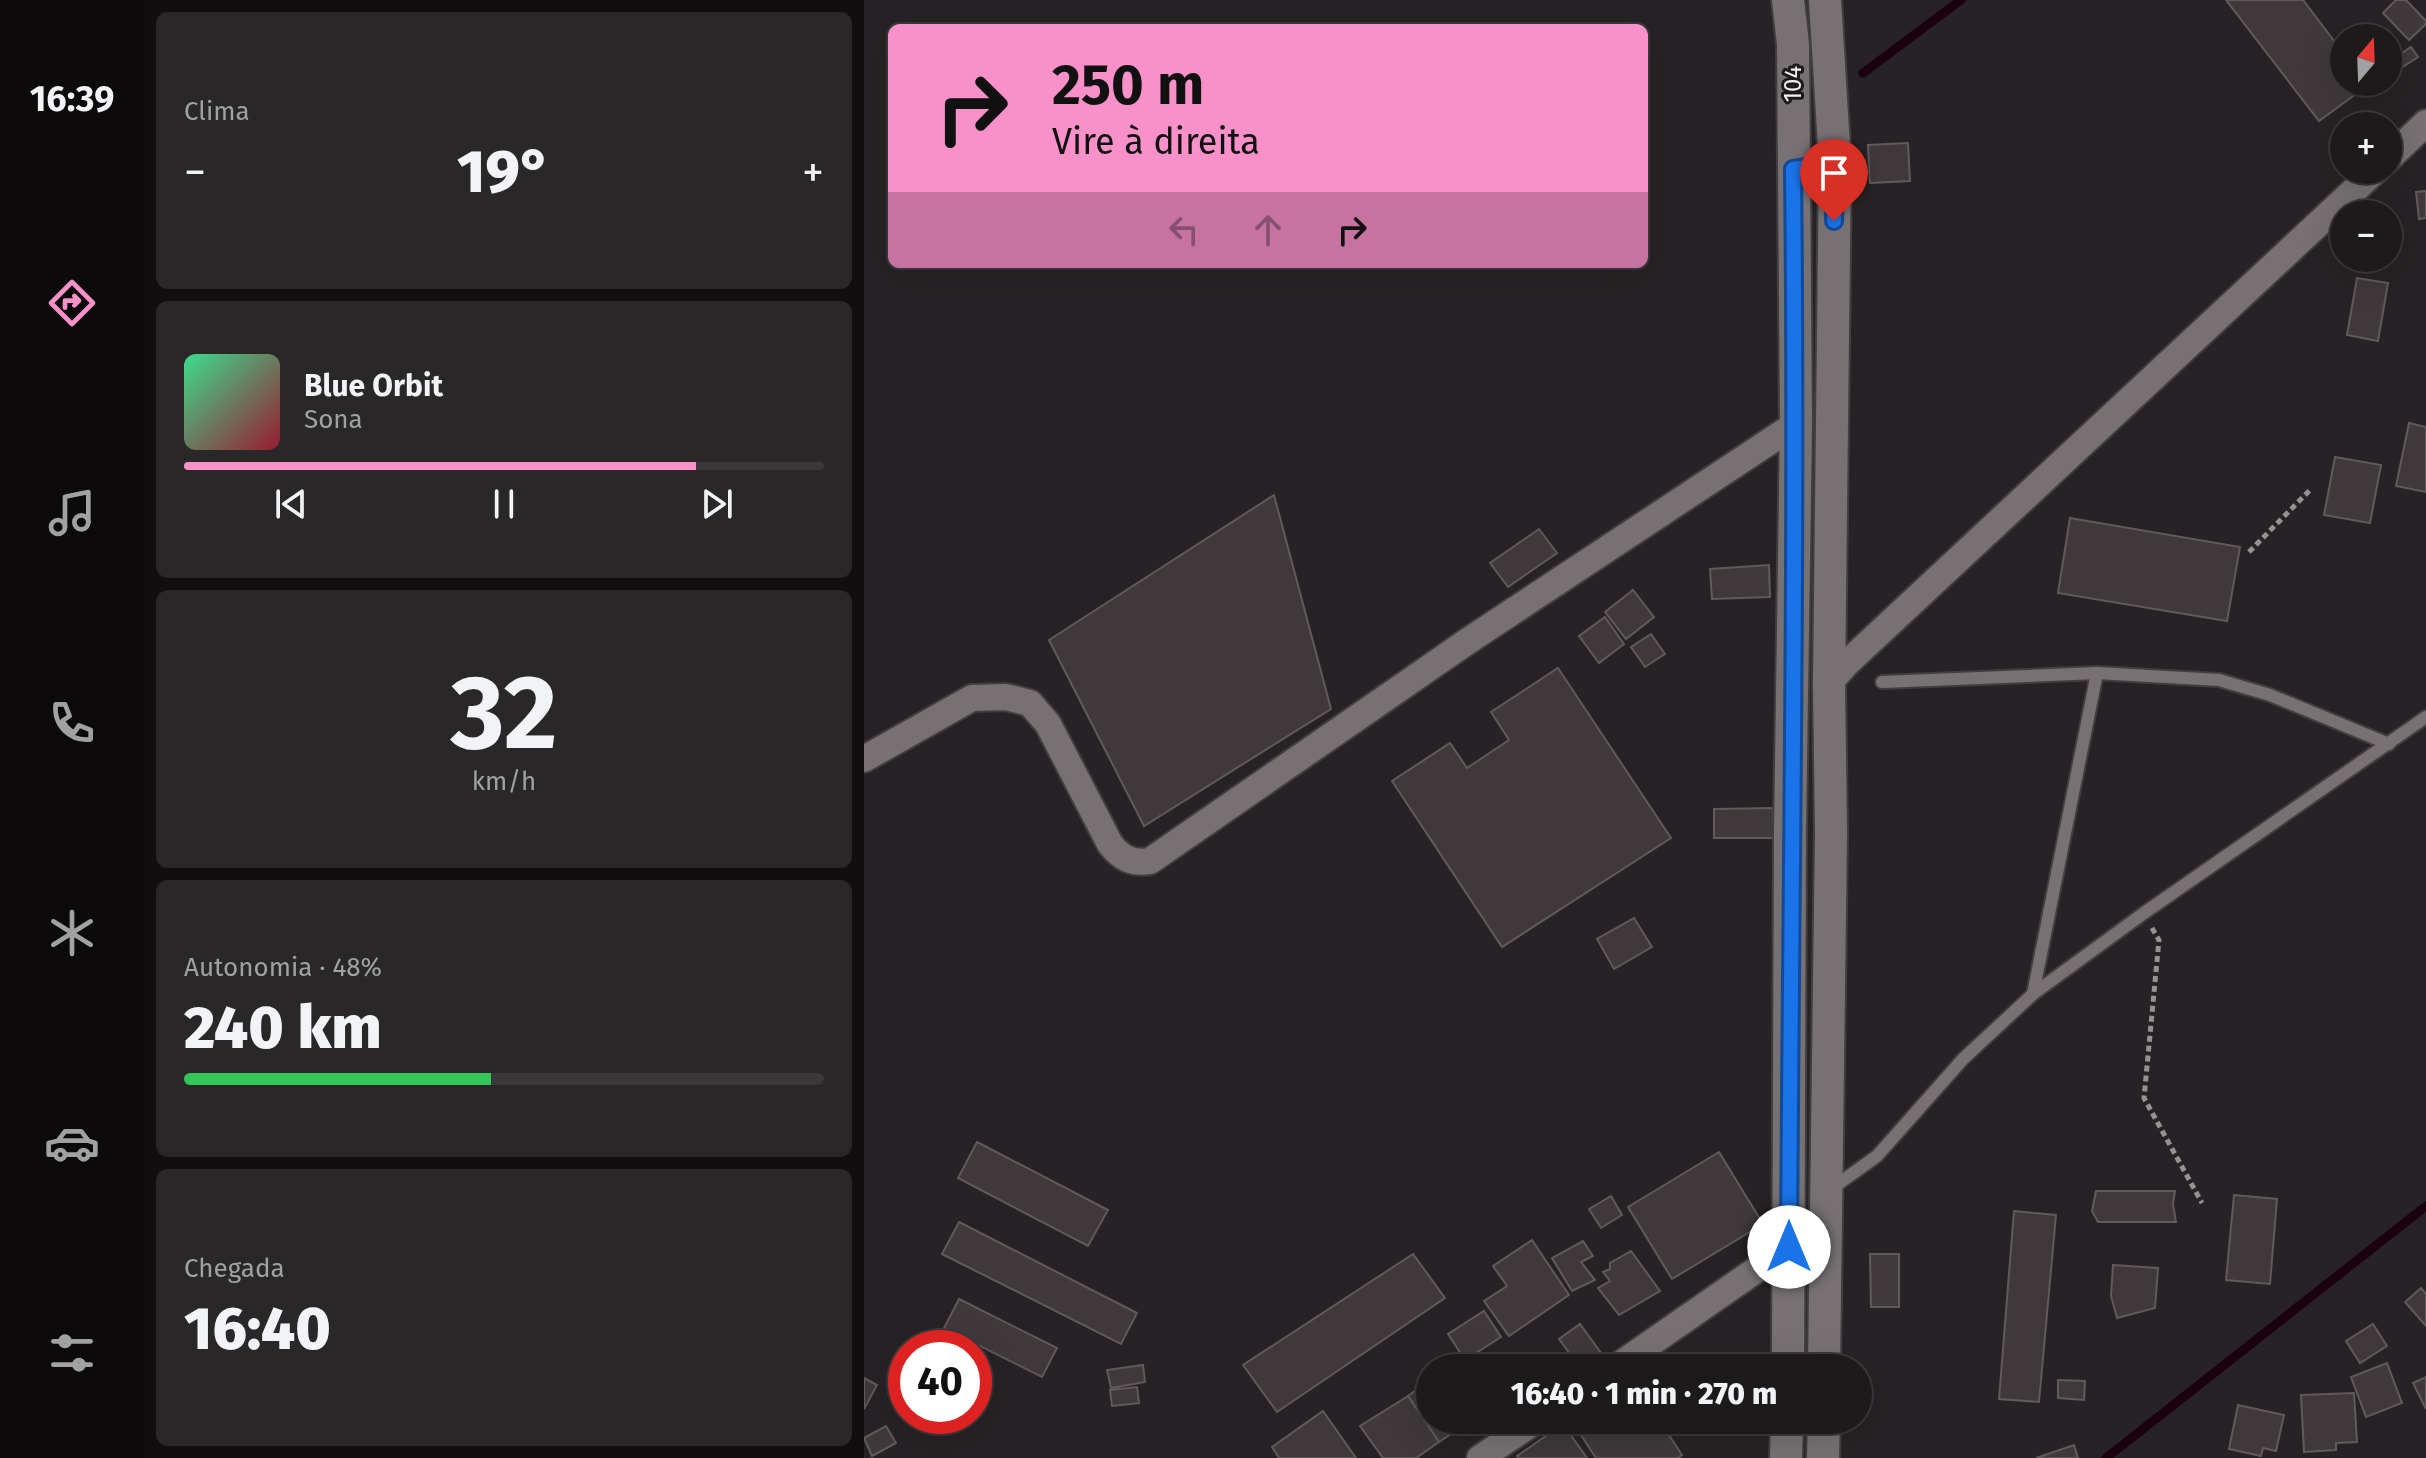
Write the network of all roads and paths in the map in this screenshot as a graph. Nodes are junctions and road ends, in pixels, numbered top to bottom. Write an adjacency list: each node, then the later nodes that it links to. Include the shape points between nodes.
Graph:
1 (1788, 0): 6 (street, 104)
2 (1825, 0): 5 (street)
3 (2426, 123): 4 (street)
4 (2402, 146)
5 (1835, 163): 6 (street); 13 (street)
6 (1793, 169): 8 (street, 104)
7 (2361, 184): 13 (street)
8 (1796, 424): 16 (street, via 1468,641 1150,861 1126,859 1110,844 1048,724 1030,703 972,698); 17 (street, 104)
9 (2311, 489): 10 (path)
10 (2249, 552)
11 (2097, 673): 12 (lane); 15 (lane, via 2219,680); 20 (lane)
12 (1882, 682)
13 (1829, 683): 18 (street)
14 (2426, 717): 15 (lane)
15 (2389, 744): 19 (lane)
16 (864, 759)
17 (1790, 833): 18 (street); 23 (street, 104)
18 (1831, 833): 21 (street)
19 (2144, 913): 20 (lane); 22 (path, via 2159,940 2144,1098)
20 (2033, 994): 21 (lane, via 1963,1059 1877,1156)
21 (1825, 1193): 26 (street)
22 (2202, 1203)
23 (1789, 1247): 24 (street); 25 (street, 104)
24 (1635, 1354)
25 (1788, 1354)
26 (1824, 1354)
27 (1516, 1434): 30 (street)
28 (1787, 1434): 31 (street)
29 (1824, 1434): 32 (street)
30 (1480, 1458)
31 (1786, 1458)
32 (1823, 1458)

